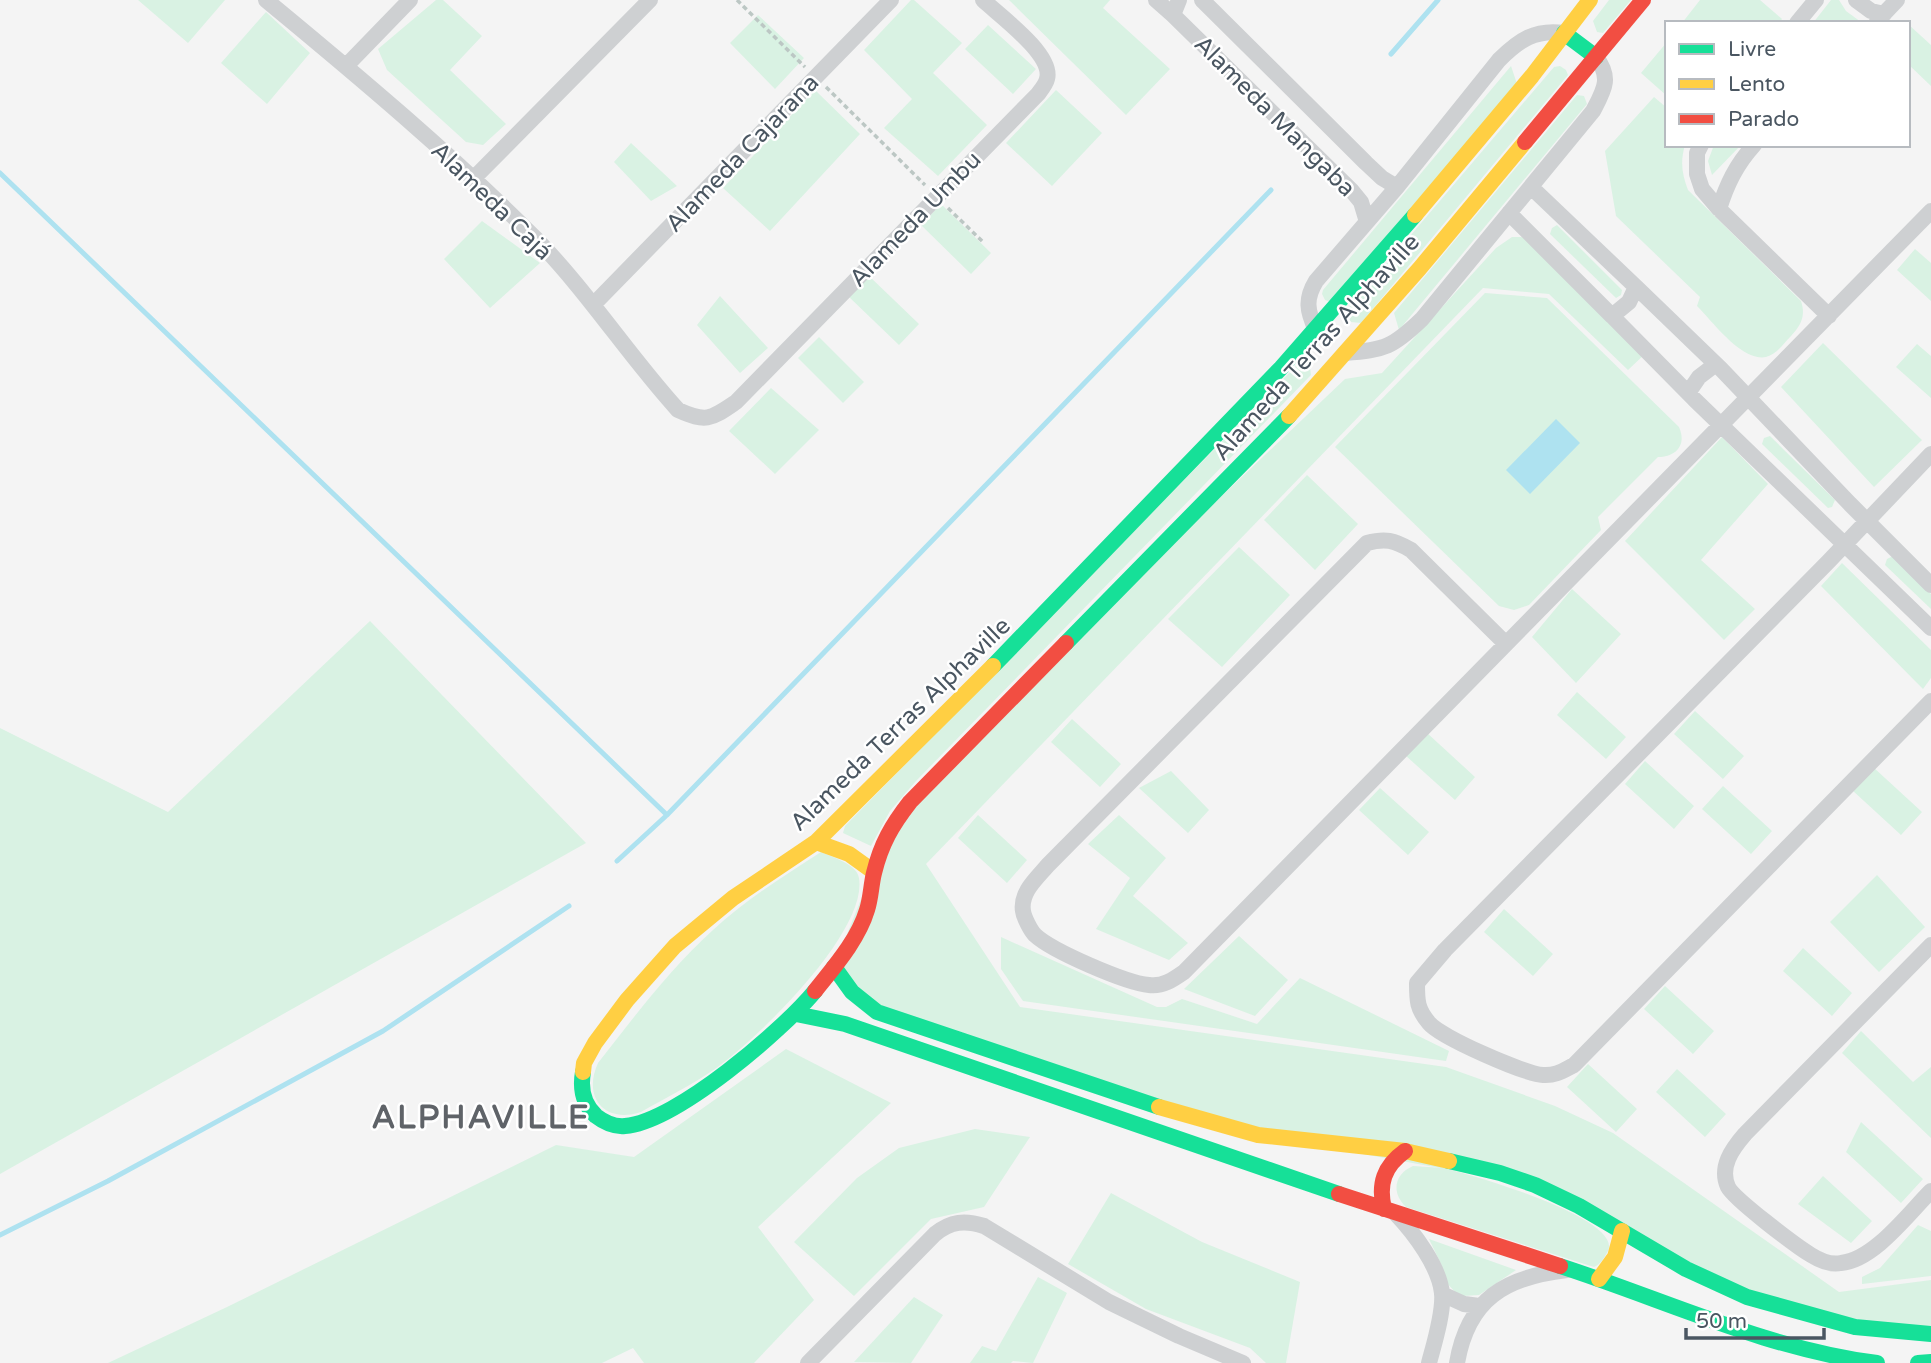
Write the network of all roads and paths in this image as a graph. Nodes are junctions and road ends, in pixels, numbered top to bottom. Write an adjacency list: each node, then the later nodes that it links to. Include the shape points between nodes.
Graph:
1 (266, 0): 19 (street, Alameda Cajá)
2 (410, 0): 19 (street)
3 (650, 0): 23 (street)
4 (737, 0): 20 (path)
5 (891, 0): 20 (street, Alameda Cajarana)
6 (983, 0): 26 (street, Alameda Umbu, via 1040,52 1047,80)
7 (1156, 0): 14 (street, Alameda Mangaba)
8 (1202, 0): 24 (street, Alameda Mangaba, via 1374,170)
9 (1590, 0): 17 (street, Alameda Terras Alphaville)
10 (1643, 0): 18 (street, Alameda Terras Alphaville)
11 (1816, 0): 16 (street)
12 (1856, 0): 15 (street)
13 (1898, 0): 15 (street)
14 (1176, 8): 30 (street, Alameda Mangaba, via 1352,191)
15 (1880, 18)
16 (1799, 21)
17 (1564, 33): 18 (street); 24 (street, via 1533,35 1509,50); 36 (street, Alameda Terras Alphaville)
18 (1596, 57): 25 (street, via 1604,67 1606,81 1600,97 1581,128); 37 (street, Alameda Terras Alphaville)
19 (346, 66): 23 (street, Alameda Cajá)
20 (816, 77): 26 (path); 33 (street, Alameda Cajarana)
21 (1700, 147): 27 (street, via 1697,174 1702,189)
22 (1752, 147): 27 (street, via 1736,166)
23 (473, 178): 33 (street, Alameda Cajá)
24 (1397, 187): 30 (street)
25 (1531, 187): 29 (street); 32 (street)
26 (937, 197): 31 (path); 41 (street, Alameda Umbu, via 736,402 716,416)
27 (1719, 209): 35 (street)
28 (1931, 211): 35 (street)
29 (1509, 213): 34 (street); 37 (street, via 1407,333 1391,346)
30 (1367, 222): 36 (street, via 1309,293 1307,305)
31 (984, 243)
32 (1636, 288): 34 (street, via 1629,302); 38 (street)
33 (593, 305): 41 (street, Alameda Cajá, via 678,410)
34 (1612, 316): 39 (street)
35 (1829, 316): 40 (street)
36 (1315, 330): 37 (street); 50 (street, Alameda Terras Alphaville, via 1013,646)
37 (1345, 354): 51 (street, Alameda Terras Alphaville, via 910,802 889,829)
38 (1716, 364): 39 (street); 40 (street)
39 (1688, 393): 42 (street)
40 (1747, 397): 42 (street); 44 (street)
41 (698, 419)
42 (1721, 424): 45 (street); 48 (street)
43 (1931, 454): 44 (street)
44 (1867, 520): 45 (street); 46 (street)
45 (1845, 544): 47 (street); 49 (street, via 1445,950 1417,983 1417,1005 1431,1026 1502,1061 1541,1075 1556,1075 1574,1065)
46 (1931, 584)
47 (1931, 628)
48 (1506, 643): 48 (street, via 1203,953 1169,982 1152,986 1133,982 1049,946 1033,934 1023,911 1026,891 1367,543 1395,541 1411,550)
49 (1930, 704)
50 (816, 842): 51 (street, via 849,854); 54 (street, Alameda Terras Alphaville, via 733,898 675,946 595,1043 584,1063 584,1100 610,1125 627,1126 663,1114 735,1066)
51 (874, 872): 53 (street, Alameda Terras Alphaville, via 864,918)
52 (1931, 945): 56 (street, via 1745,1134 1730,1152 1725,1169 1728,1186 1738,1200 1810,1254 1840,1264 1867,1253)
53 (834, 967): 54 (street, Alameda Terras Alphaville); 55 (street, via 848,991 877,1012 1192,1118 1258,1135)
54 (796, 1014): 57 (street, via 845,1024)
55 (1405, 1151): 57 (street, via 1382,1175 1380,1186); 58 (street, via 1535,1185)
56 (1931, 1191)
57 (1389, 1210): 59 (street); 61 (street, via 1413,1231 1426,1251)
58 (1622, 1231): 60 (street, via 1618,1253); 63 (street, via 1686,1269 1747,1297 1855,1327)
59 (1567, 1270): 60 (street); 62 (street, via 1516,1280)
60 (1599, 1279): 69 (street, via 1754,1335 1837,1358)
61 (1442, 1294): 62 (street); 67 (street)
62 (1479, 1306): 68 (street, via 1467,1326)
63 (1931, 1334)
64 (816, 1361): 66 (street, via 935,1234 946,1225 972,1222 1109,1302)
65 (1931, 1362): 70 (street)
66 (1243, 1363)
67 (1429, 1363)
68 (1457, 1363)
69 (1877, 1363)
70 (1918, 1363)

